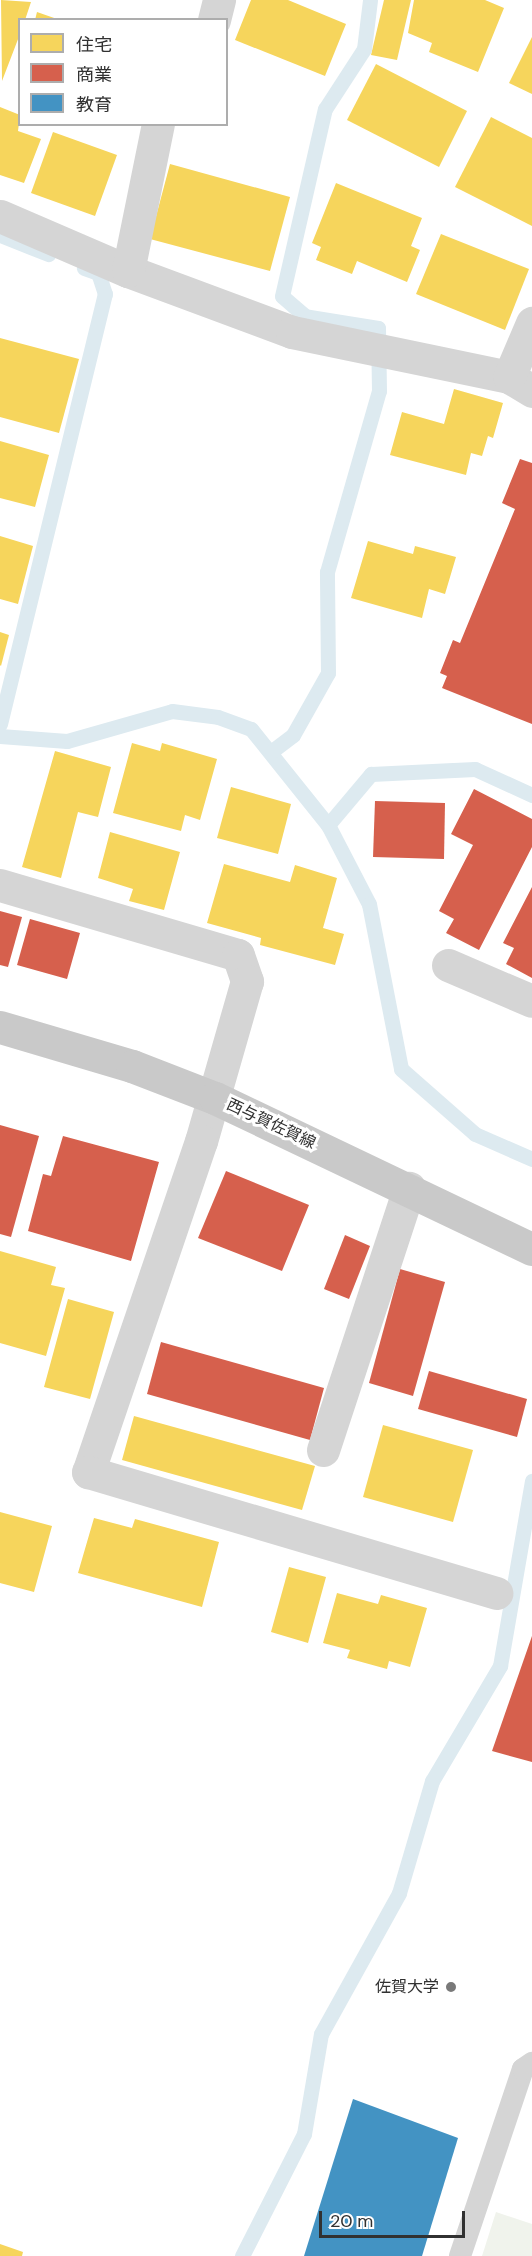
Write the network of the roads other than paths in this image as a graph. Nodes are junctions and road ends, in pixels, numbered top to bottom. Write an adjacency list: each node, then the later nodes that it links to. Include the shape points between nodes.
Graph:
1 (219, 0): 2 (street)
2 (214, 18)
3 (158, 126): 5 (street)
4 (0, 216): 5 (street)
5 (128, 272): 7 (street, via 292,332)
6 (532, 323): 7 (street)
7 (521, 384)
8 (0, 885): 12 (street, via 238,955 247,981)
9 (448, 965): 10 (street)
10 (532, 1001)
11 (0, 1027): 12 (main road, 西与賀佐賀線, via 132,1066)
12 (215, 1098): 13 (main road, 西与賀佐賀線); 16 (street, via 88,1472)
13 (409, 1188): 14 (main road, 西与賀佐賀線); 15 (street)
14 (532, 1249)
15 (323, 1450)
16 (496, 1593)
17 (532, 2063): 18 (lane, via 523,2069)
18 (459, 2256)

